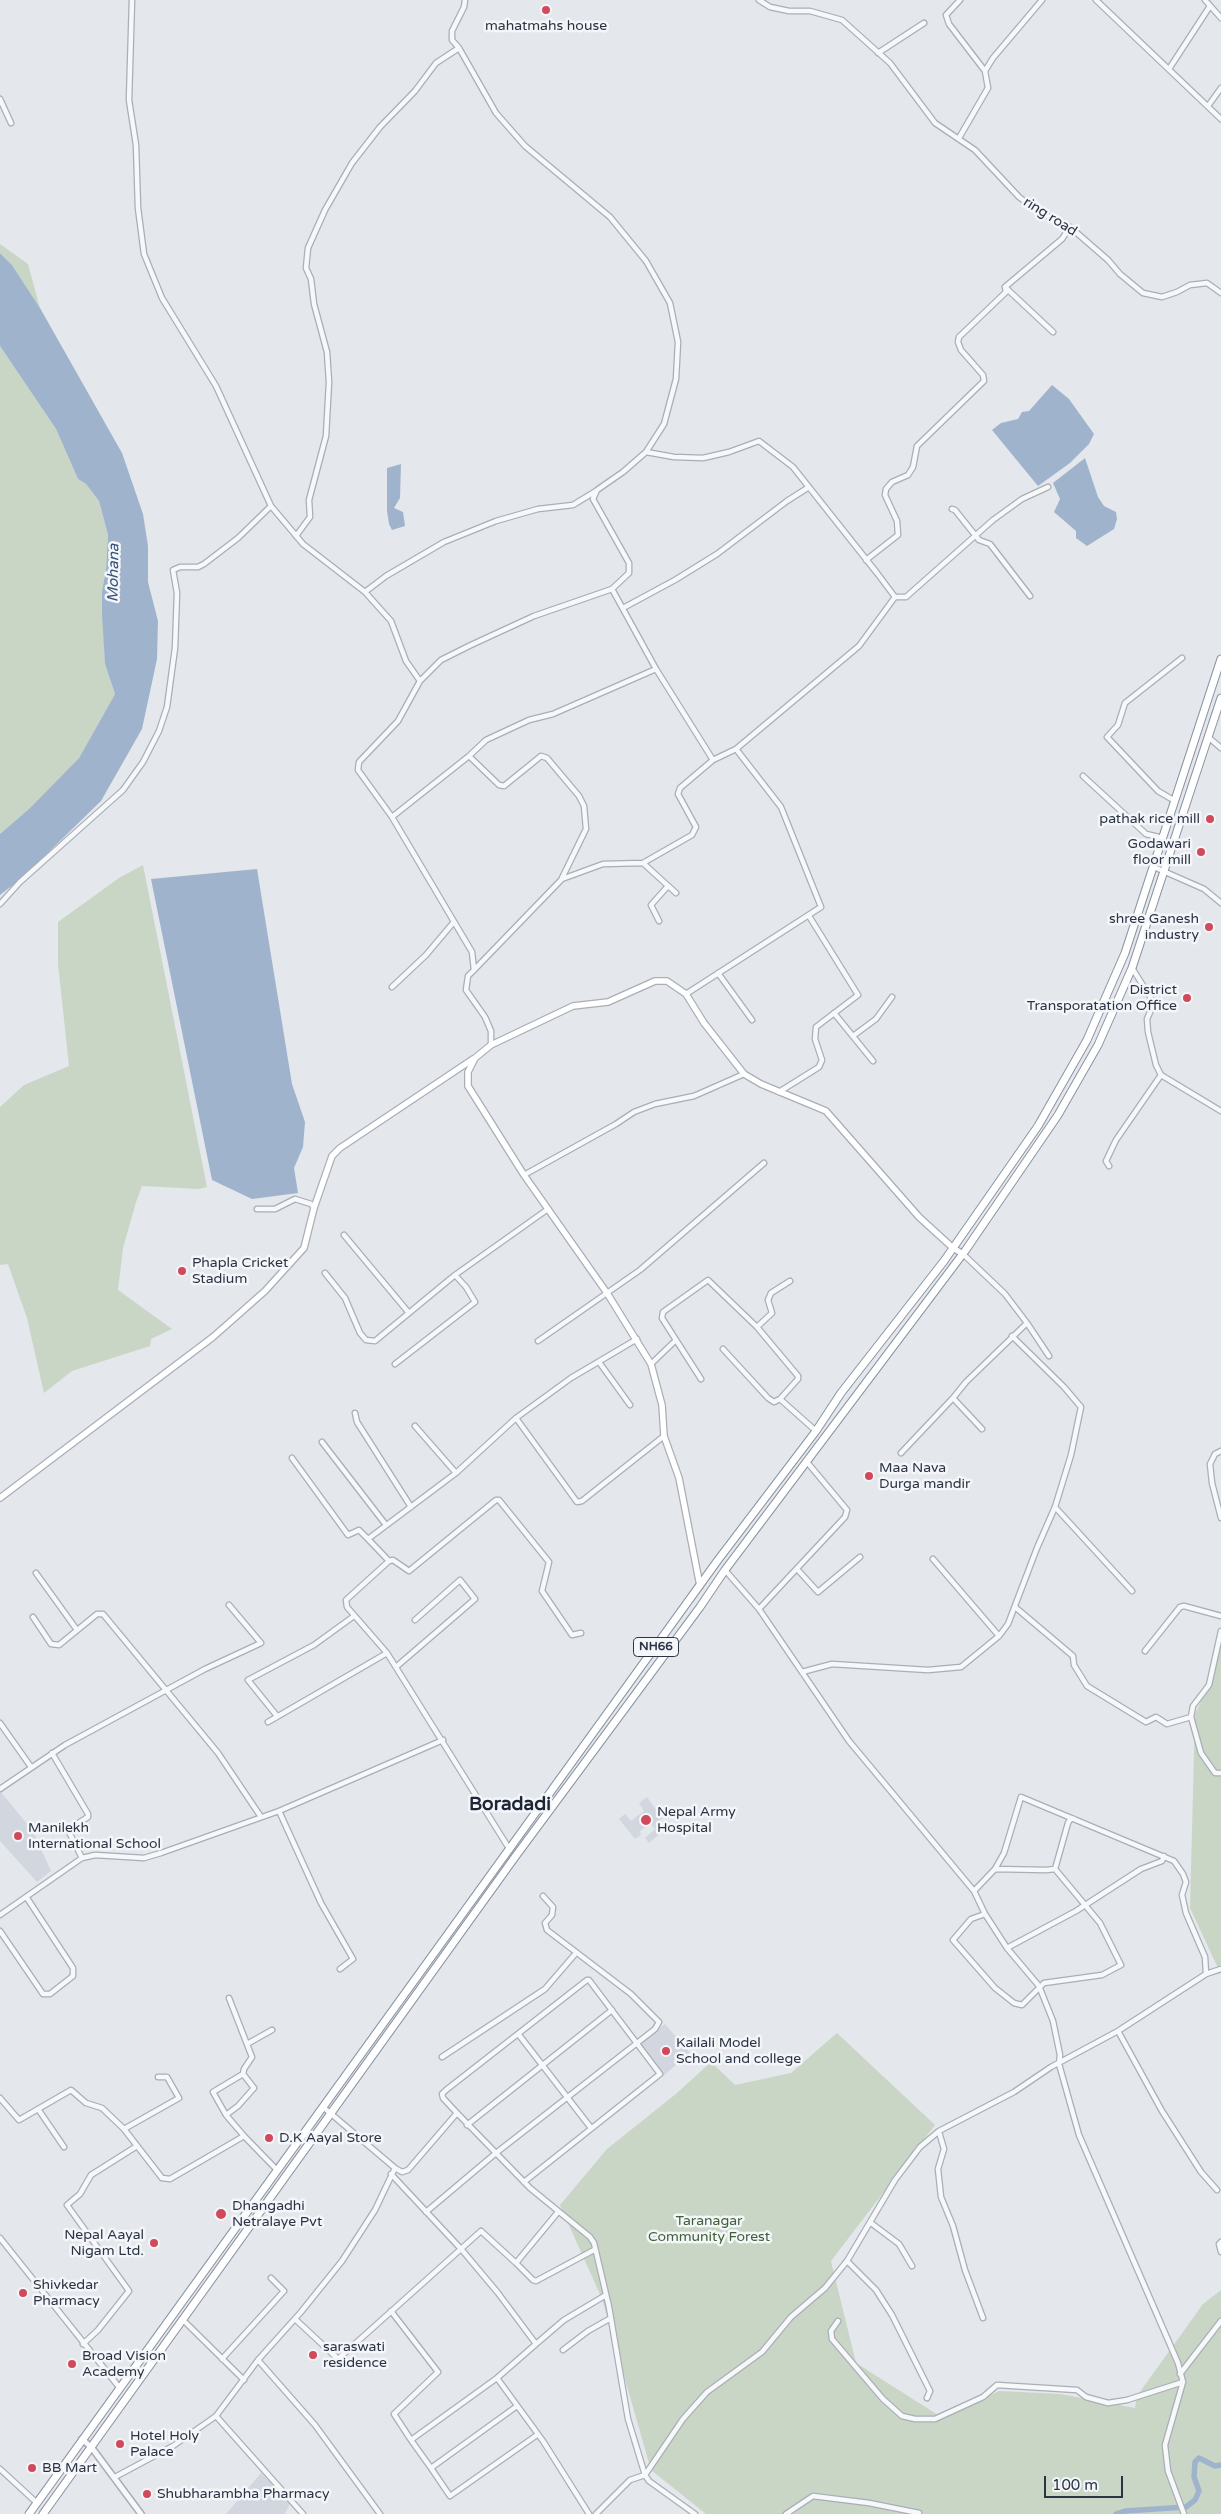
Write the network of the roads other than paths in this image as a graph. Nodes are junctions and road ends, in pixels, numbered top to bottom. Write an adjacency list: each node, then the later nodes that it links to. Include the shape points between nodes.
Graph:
1 (132, 0): 29 (street, via 129,100 136,144 138,208 144,254 162,298 216,386)
2 (465, 0): 11 (street, via 452,31 452,40)
3 (759, 0): 12 (street, ring road, via 770,7 810,11 842,20)
4 (960, 0): 14 (street, via 946,15 949,24)
5 (1096, 0): 13 (street)
6 (1205, 0): 8 (street)
7 (1042, 1): 14 (street, via 992,58)
8 (1210, 6): 9 (street); 13 (street)
9 (1221, 18)
10 (924, 23): 12 (street)
11 (458, 48): 25 (street, via 496,113 525,146 610,217 646,261 670,303 678,342 676,379 664,424); 32 (street, via 436,63 352,163 308,248 306,268 327,352 326,436 308,500 310,517)
12 (878, 53): 20 (street, ring road, via 935,122)
13 (1168, 69): 17 (street)
14 (985, 71): 20 (street, via 988,88)
15 (1221, 88): 17 (street)
16 (0, 99): 19 (street)
17 (1208, 106): 18 (street)
18 (1221, 119)
19 (11, 123)
20 (959, 138): 21 (street, ring road, via 975,150 1019,197 1038,212)
21 (1070, 227): 22 (street, via 1062,239); 23 (street, ring road, via 1143,292 1162,297 1190,285 1207,283)
22 (1005, 287): 24 (street); 33 (street, via 1006,292 959,337 961,350 983,374 984,381 917,446 908,475 892,482 886,489 897,521 898,535)
23 (1221, 293)
24 (1053, 332)
25 (646, 452): 26 (street, via 703,458 759,441 793,467); 28 (street)
26 (809, 487): 33 (street); 38 (street, via 717,554)
27 (1048, 487): 31 (street, via 1022,499)
28 (598, 490): 34 (street, via 593,499 629,563 629,573); 35 (street, via 574,505 538,509 496,521 444,542)
29 (271, 506): 32 (street); 60 (street, via 238,538 204,564 173,570 177,626 167,707 143,762 123,790)
30 (952, 509): 31 (street)
31 (976, 534): 36 (street, via 983,543 990,544); 37 (street, via 906,597)
32 (296, 536): 35 (street)
33 (866, 560): 37 (street)
34 (612, 589): 38 (street); 42 (street, via 534,616 470,645 441,660)
35 (365, 592): 42 (street, via 391,621 406,662)
36 (1030, 596)
37 (895, 597): 46 (street, via 859,646)
38 (622, 608): 41 (street)
39 (1182, 658): 50 (street, via 1125,703 1118,725 1107,737 1158,791)
40 (1221, 659): 50 (highway, NH66)
41 (656, 669): 47 (street, via 553,714 508,728 486,740); 48 (street)
42 (420, 681): 51 (street, via 398,721 359,762 358,770)
43 (1221, 698): 44 (highway, NH66)
44 (1208, 737): 45 (street); 55 (highway, NH66)
45 (1221, 748)
46 (736, 749): 48 (street); 61 (street, via 781,806 821,907)
47 (470, 756): 51 (street); 56 (street, via 499,786 504,786 541,756 579,796 586,813 586,829)
48 (712, 760): 53 (street, via 680,788 678,794 696,827 692,834)
49 (1083, 776): 52 (street, via 1146,834)
50 (1175, 801): 52 (highway, NH66)
51 (392, 816): 63 (street)
52 (1163, 838): 54 (highway, NH66)
53 (643, 863): 56 (street, via 595,866); 57 (street)
54 (1154, 867): 55 (street); 87 (highway, NH66, via 1125,953 1087,1040 1038,1126)
55 (1164, 871): 59 (street, via 1204,889); 64 (highway, NH66)
56 (562, 879): 65 (street)
57 (668, 886): 58 (street); 62 (street, via 651,905)
58 (676, 894)
59 (1221, 903)
60 (0, 904)
61 (809, 916): 66 (street); 70 (street, via 858,995)
62 (659, 921)
63 (453, 923): 65 (street, via 472,952); 67 (street, via 426,955)
64 (1132, 968): 77 (street, via 1154,1004 1147,1019 1148,1032); 88 (highway, NH66, via 1098,1045 1058,1115)
65 (474, 970): 73 (street, via 468,976 466,990 485,1017 491,1031)
66 (718, 973): 68 (street); 71 (street)
67 (392, 987)
68 (686, 994): 73 (main road, via 671,983 659,980 608,1002 573,1006); 76 (main road)
69 (892, 997): 72 (street, via 876,1019)
70 (834, 1013): 72 (street); 78 (street, via 816,1028 815,1039 822,1060 819,1068)
71 (752, 1020)
72 (853, 1036): 75 (street)
73 (491, 1045): 74 (main road)
74 (475, 1058): 82 (main road, via 468,1072 468,1086); 83 (main road, via 340,1148 332,1156)
75 (873, 1061)
76 (744, 1074): 78 (main road); 82 (street, via 694,1096 634,1112)
77 (1161, 1075): 79 (street); 81 (street, via 1116,1140 1106,1161)
78 (778, 1092): 87 (main road, via 826,1111 919,1217)
79 (1221, 1111)
80 (764, 1164): 92 (street, via 640,1270)
81 (1108, 1166)
82 (524, 1175): 85 (main road)
83 (314, 1208): 84 (street, via 294,1199 275,1209); 121 (main road, via 304,1248 265,1291 213,1337)
84 (256, 1209)
85 (548, 1209): 90 (street); 92 (main road)
86 (344, 1236): 93 (street)
87 (953, 1248): 88 (main road); 113 (highway, NH66, via 841,1393)
88 (963, 1254): 94 (street, via 1005,1294); 119 (highway, NH66)
89 (325, 1273): 93 (street, via 345,1298 366,1340 375,1341)
90 (455, 1275): 93 (street); 103 (street, via 475,1302)
91 (790, 1280): 95 (street, via 771,1293 768,1300 772,1313)
92 (607, 1293): 97 (main road); 99 (street)
93 (409, 1312)
94 (1027, 1323): 96 (street); 101 (street)
95 (757, 1326): 98 (street, via 708,1280 661,1314); 107 (street, via 798,1376)
96 (1012, 1336): 106 (street); 123 (street, via 1081,1407)
97 (637, 1339): 102 (street); 104 (main road)
98 (676, 1340): 104 (street); 105 (street)
99 (538, 1341)
100 (722, 1349): 107 (street, via 768,1398 774,1402)
101 (1049, 1356)
102 (599, 1362): 108 (street); 110 (street)
103 (395, 1364)
104 (650, 1364): 114 (main road, via 662,1405)
105 (701, 1379)
106 (953, 1398): 112 (street); 117 (street)
107 (780, 1399): 113 (street)
108 (630, 1404)
109 (355, 1413): 122 (street, via 357,1422)
110 (516, 1418): 114 (street, via 577,1502); 120 (street)
111 (415, 1426): 120 (street)
112 (982, 1429)
113 (816, 1431): 133 (highway, NH66)
114 (664, 1436): 133 (main road, via 679,1478)
115 (322, 1442): 125 (street)
116 (1221, 1451): 124 (street, via 1215,1454 1210,1464)
117 (901, 1453)
118 (292, 1458): 126 (street, via 348,1535 359,1530)
119 (807, 1462): 130 (street, via 847,1510 845,1517); 131 (highway, NH66)
120 (456, 1473): 122 (street)
121 (0, 1498)
122 (411, 1507): 125 (street)
123 (1055, 1507): 134 (street); 136 (street)
124 (1221, 1518)
125 (386, 1525): 126 (street)
126 (368, 1539): 129 (street)
127 (860, 1557): 130 (street, via 818,1592)
128 (934, 1560): 145 (street)
129 (389, 1561): 138 (street, via 346,1600); 144 (street, via 393,1560 409,1571 499,1500 549,1562 542,1591 572,1635)
130 (797, 1569): 137 (street)
131 (725, 1570): 137 (street); 197 (highway, NH66)
132 (36, 1573): 142 (street)
133 (700, 1587): 163 (highway, NH66)
134 (1132, 1591)
135 (229, 1605): 150 (street, via 261,1643)
136 (1015, 1607): 145 (street); 152 (street, via 1073,1656 1074,1666 1087,1686 1146,1722 1156,1717 1167,1724)
137 (759, 1609): 149 (street)
138 (354, 1616): 147 (street); 151 (street, via 314,1645 248,1680)
139 (1221, 1616): 146 (street, via 1180,1607)
140 (32, 1617): 142 (street, via 51,1644 58,1645)
141 (415, 1620): 148 (street, via 460,1580 475,1599)
142 (77, 1630): 150 (street, via 97,1614 103,1614)
143 (1221, 1631): 152 (street, via 1208,1685 1193,1706)
144 (581, 1633)
145 (999, 1636): 149 (street, via 961,1667 928,1670 832,1664)
146 (1145, 1651)
147 (387, 1653): 148 (street); 151 (street)
148 (396, 1667): 155 (street)
149 (802, 1672): 168 (street, via 849,1741)
150 (167, 1689): 156 (street); 161 (street, via 218,1753)
151 (278, 1716): 153 (street)
152 (1191, 1717): 158 (street, via 1201,1753 1215,1773)
153 (268, 1722)
154 (0, 1723): 157 (street)
155 (443, 1740): 160 (street); 163 (street)
156 (52, 1754): 157 (street); 165 (street, via 88,1814 69,1832)
157 (31, 1767): 159 (street)
158 (1221, 1773)
159 (0, 1789)
160 (278, 1810): 161 (street); 177 (street, via 321,1903 352,1959)
161 (260, 1817): 165 (street, via 144,1858 95,1855)
162 (1074, 1819): 164 (street); 166 (street, via 1068,1823); 167 (street, via 1021,1796 1004,1853)
163 (510, 1850): 195 (highway, NH66)
164 (1164, 1856): 171 (street, via 1162,1861 1141,1868); 179 (street, via 1174,1861 1186,1882 1182,1895 1204,1957)
165 (82, 1858): 170 (street)
166 (1055, 1868): 167 (street); 171 (street)
167 (994, 1869): 168 (street)
168 (974, 1891): 172 (street)
169 (543, 1896): 176 (street, via 554,1908 545,1923 547,1930)
170 (26, 1898): 173 (street); 174 (street, via 72,1968 73,1976 50,1994 43,1994)
171 (1085, 1905): 175 (street); 180 (street, via 1105,1932 1121,1965 1102,1975)
172 (985, 1914): 175 (street); 180 (street, via 971,1919 954,1940 995,1988 1014,2002 1022,2006)
173 (0, 1915)
174 (0, 1931)
175 (1007, 1948): 180 (street)
176 (576, 1953): 186 (street, via 631,1994 659,2022); 188 (street, via 544,1990)
177 (340, 1969)
178 (1221, 1969): 179 (street)
179 (1206, 1974): 184 (street)
180 (1039, 1986): 189 (street, via 1054,2022)
181 (229, 1998): 187 (street)
182 (612, 2010): 185 (street, via 587,1980); 186 (street); 190 (street)
183 (272, 2030): 187 (street)
184 (1118, 2031): 189 (street); 212 (street, via 1162,2112 1201,2172)
185 (519, 2034): 190 (street); 198 (street, via 442,2094)
186 (637, 2043): 194 (street); 201 (street, via 660,2072 659,2077)
187 (247, 2044): 191 (street, via 252,2060)
188 (442, 2057)
189 (1059, 2064): 203 (street); 240 (street, via 1079,2136)
190 (542, 2066): 194 (street); 200 (street)
191 (243, 2074): 199 (street, via 254,2088); 199 (street, via 214,2092)
192 (158, 2077): 202 (street, via 167,2077 179,2098)
193 (0, 2098): 196 (street, via 19,2120)
194 (567, 2098): 201 (street); 207 (street)
195 (323, 2107): 197 (street); 209 (highway, NH66)
196 (38, 2109): 202 (street, via 69,2089 86,2103 102,2108); 206 (street)
197 (332, 2113): 208 (street); 231 (highway, NH66)
198 (457, 2114): 200 (street); 208 (street, via 408,2170 402,2172)
199 (226, 2115): 204 (street)
200 (467, 2125): 207 (street)
201 (592, 2128): 211 (street)
202 (124, 2129): 205 (street)
203 (939, 2132): 215 (street, via 920,2147 895,2180); 230 (street, via 944,2149 938,2169 941,2197 952,2221 965,2270)
204 (244, 2136): 205 (street, via 170,2179 162,2178); 209 (street)
205 (137, 2146): 235 (street, via 91,2175 80,2194 66,2204 129,2291)
206 (64, 2147)
207 (496, 2153): 211 (street); 213 (street)
208 (395, 2168): 210 (street)
209 (277, 2170): 244 (highway, NH66)
210 (391, 2174): 213 (street); 232 (street, via 375,2210 342,2261)
211 (524, 2182): 214 (street)
212 (1217, 2190)
213 (426, 2212): 220 (street)
214 (558, 2212): 221 (street, via 590,2237); 224 (street)
215 (871, 2222): 223 (street); 225 (street, via 899,2244)
216 (0, 2238): 218 (street)
217 (1221, 2242): 222 (street)
218 (6, 2244): 219 (street); 235 (street)
219 (0, 2249)
220 (462, 2250): 224 (street, via 481,2231); 228 (street); 236 (street)
221 (594, 2250): 224 (street, via 536,2282); 227 (street)
222 (1221, 2252)
223 (847, 2261): 245 (street, via 876,2290 892,2315 930,2391); 254 (street, via 825,2288 791,2317 762,2352 707,2392)
224 (516, 2263)
225 (912, 2266)
226 (271, 2278): 238 (street, via 284,2291)
227 (606, 2295): 229 (street); 236 (street, via 564,2320)
228 (391, 2311): 232 (street, via 338,2360); 250 (street, via 438,2372 394,2414)
229 (611, 2318): 237 (street); 254 (street, via 628,2419)
230 (983, 2318)
231 (182, 2319): 238 (street); 251 (highway, NH66)
232 (295, 2319): 239 (street)
233 (838, 2321): 243 (street, via 831,2331 832,2339 883,2399 902,2416 915,2420 935,2419 983,2397 997,2385 1077,2390 1086,2397 1108,2403)
234 (1221, 2321): 240 (street)
235 (83, 2344): 244 (street)
236 (536, 2344): 241 (street)
237 (563, 2350)
238 (222, 2359): 242 (street)
239 (258, 2360): 242 (street); 262 (street, via 314,2425)
240 (1180, 2374): 243 (street)
241 (497, 2378): 246 (street); 250 (street)
242 (244, 2380): 247 (street)
243 (1183, 2382): 267 (street, via 1165,2445 1168,2472)
244 (119, 2387): 249 (highway, NH66)
245 (927, 2398)
246 (517, 2406): 248 (street); 252 (street)
247 (216, 2416): 255 (street, via 173,2446); 261 (street)
248 (537, 2435): 252 (street, via 450,2496); 263 (street)
249 (82, 2439): 251 (street); 256 (highway, NH66)
250 (411, 2440): 252 (street)
251 (92, 2448): 255 (street); 259 (highway, NH66)
252 (431, 2468)
253 (0, 2469): 256 (street)
254 (645, 2475): 264 (street, via 630,2480); 265 (street)
255 (114, 2478): 260 (street)
256 (37, 2503): 258 (highway, NH66)
257 (919, 2513): 266 (street, via 869,2502 813,2496)
258 (29, 2514)
259 (44, 2514)
260 (141, 2514)
261 (303, 2514)
262 (380, 2514)
263 (589, 2514)
264 (596, 2514)
265 (695, 2514)
266 (786, 2514)
267 (1184, 2514)

